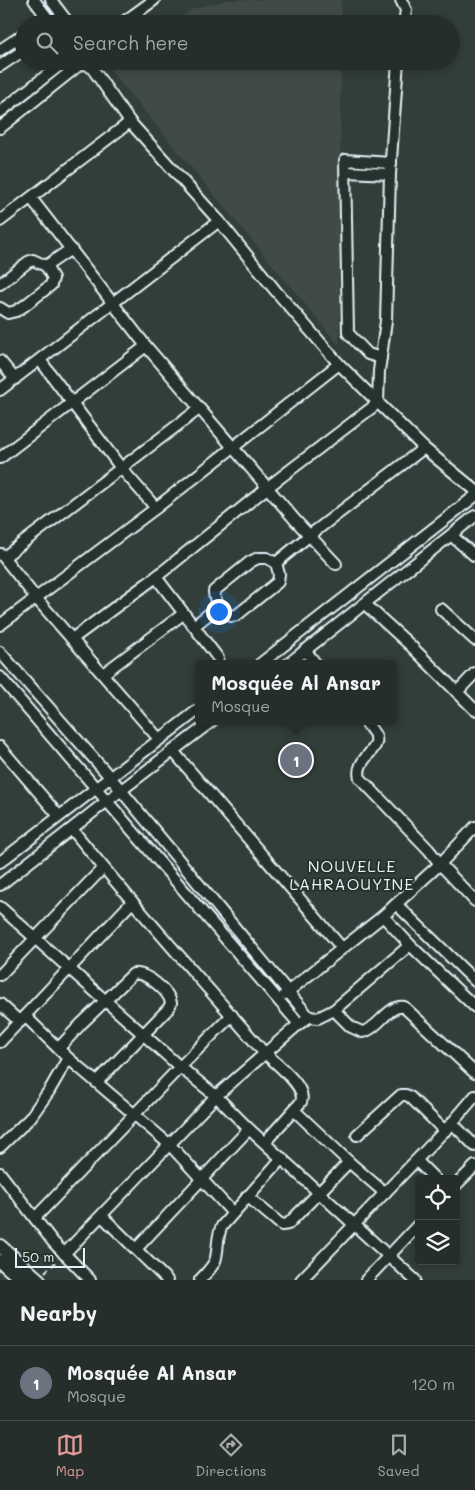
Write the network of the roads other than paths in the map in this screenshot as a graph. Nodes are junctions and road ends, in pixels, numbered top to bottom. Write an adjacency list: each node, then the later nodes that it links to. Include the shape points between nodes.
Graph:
1 (34, 0): 6 (street)
2 (51, 0): 5 (street)
3 (154, 0): 9 (street)
4 (401, 0): 10 (street)
5 (58, 9): 7 (street); 8 (street)
6 (45, 15)
7 (54, 15)
8 (61, 15)
9 (133, 15)
10 (405, 15)
11 (15, 40): 12 (street)
12 (0, 50)
13 (15, 56): 14 (street)
14 (0, 66)
15 (54, 70): 19 (street)
16 (78, 70): 21 (street)
17 (92, 70): 20 (street)
18 (397, 70): 22 (street)
19 (0, 112)
20 (130, 122): 25 (street); 27 (street)
21 (0, 128)
22 (391, 162): 23 (street, via 345,160); 24 (street)
23 (346, 172): 24 (street); 34 (street, via 348,333 368,354)
24 (390, 174): 34 (street, via 386,321)
25 (31, 198): 26 (street); 28 (street)
26 (0, 221)
27 (219, 221): 31 (street); 37 (street)
28 (71, 250): 29 (street); 31 (street)
29 (46, 266): 30 (street, via 36,260 30,261); 32 (street, via 53,278 51,285 16,311 8,313)
30 (0, 284)
31 (114, 303): 33 (street); 35 (street)
32 (0, 308)
33 (146, 346): 40 (street); 42 (street)
34 (381, 358): 41 (street)
35 (40, 360): 38 (street); 40 (street)
36 (0, 361): 38 (street)
37 (339, 364): 41 (street); 43 (street)
38 (15, 379): 39 (street)
39 (0, 390)
40 (72, 403): 45 (street); 46 (street)
41 (378, 403): 44 (street); 47 (street)
42 (199, 409): 43 (street); 46 (street)
43 (234, 447): 47 (street); 50 (street)
44 (424, 448): 48 (street); 52 (street)
45 (0, 458)
46 (121, 468): 50 (street); 54 (street)
47 (268, 487): 52 (street); 58 (street)
48 (475, 490)
49 (475, 496): 71 (street)
50 (156, 508): 59 (street)
51 (475, 516): 53 (street)
52 (310, 534): 56 (street); 57 (street)
53 (452, 536): 55 (street); 60 (street)
54 (2, 555): 59 (street)
55 (475, 556)
56 (276, 563): 61 (street, via 262,558 250,562 214,591); 61 (street, via 278,582 249,606 233,616)
57 (336, 564)
58 (156, 577): 63 (street); 66 (street)
59 (36, 598): 64 (street); 66 (street)
60 (364, 604): 68 (street); 77 (street)
61 (220, 606): 65 (street)
62 (441, 609): 67 (street)
63 (183, 614): 65 (street); 75 (street)
64 (0, 626)
65 (194, 626): 70 (street)
66 (72, 639): 75 (street)
67 (475, 640)
68 (305, 650): 72 (street); 73 (street)
69 (0, 652): 85 (street)
70 (218, 658)
71 (265, 660)
72 (293, 660)
73 (313, 660)
74 (475, 673): 77 (street)
75 (103, 674): 82 (street)
76 (0, 677): 86 (street)
77 (456, 692): 78 (street)
78 (475, 710)
79 (195, 712): 82 (street)
80 (207, 725): 84 (street)
81 (368, 725): 93 (street, via 376,736 376,742 358,767 360,778)
82 (159, 739): 85 (street)
83 (0, 747): 89 (street)
84 (172, 751): 87 (street); 103 (street)
85 (110, 777): 86 (street); 87 (street)
86 (96, 787): 88 (street); 89 (street)
87 (121, 790): 88 (street); 107 (street)
88 (106, 801): 91 (street); 108 (street)
89 (59, 816): 92 (street)
90 (475, 827): 93 (street)
91 (72, 829): 94 (street); 95 (street)
92 (0, 862)
93 (440, 864): 97 (street); 98 (street)
94 (103, 868): 96 (street); 101 (street)
95 (0, 885)
96 (132, 902): 104 (street); 113 (street)
97 (475, 902)
98 (396, 904): 100 (street); 106 (street)
99 (0, 907): 101 (street)
100 (384, 916): 102 (street); 103 (street)
101 (35, 938): 104 (street); 105 (street)
102 (410, 944): 111 (street); 112 (street)
103 (342, 948): 107 (street)
104 (68, 968): 109 (street); 115 (street)
105 (0, 975)
106 (475, 981)
107 (289, 991): 108 (street); 114 (street)
108 (278, 999): 116 (street)
109 (104, 1001): 117 (street); 117 (street, via 136,973 145,975 168,994 169,1008); 119 (street)
110 (0, 1004): 115 (street)
111 (475, 1007)
112 (334, 1010): 114 (street, via 318,1018); 123 (street, via 351,1027 362,1032 372,1028 395,1008 404,1007)
113 (232, 1015): 120 (street); 122 (street)
114 (309, 1017): 116 (street)
115 (22, 1019): 118 (street); 119 (street)
116 (299, 1024): 120 (street)
117 (143, 1034): 122 (street); 124 (street)
118 (0, 1042)
119 (59, 1048): 121 (street)
120 (265, 1053): 125 (street); 127 (street, via 299,1086 302,1099)
121 (68, 1058): 124 (street); 135 (street, via 30,1118)
122 (180, 1067): 125 (street); 128 (street)
123 (475, 1073)
124 (97, 1082): 128 (street)
125 (216, 1096): 130 (street); 133 (street)
126 (475, 1096): 129 (street)
127 (295, 1110): 132 (street); 138 (street)
128 (135, 1114): 133 (street); 149 (street)
129 (448, 1127): 131 (street, via 410,1097 401,1095); 134 (street); 137 (street)
130 (249, 1128): 132 (street); 142 (street)
131 (357, 1136)
132 (265, 1142): 136 (street)
133 (170, 1145): 142 (street); 148 (street)
134 (475, 1146)
135 (0, 1147)
136 (282, 1158): 144 (street); 146 (street)
137 (417, 1161): 141 (street); 145 (street)
138 (349, 1162): 144 (street); 145 (street)
139 (475, 1166): 143 (street)
140 (0, 1173): 149 (street)
141 (431, 1175)
142 (203, 1179): 147 (street); 153 (street)
143 (460, 1181)
144 (320, 1193): 146 (street, via 292,1221 282,1225); 150 (street)
145 (385, 1193): 150 (street)
146 (247, 1196): 147 (street)
147 (232, 1212): 162 (street, via 220,1230 216,1259)
148 (102, 1216): 153 (street); 154 (street)
149 (35, 1218): 154 (street)
150 (354, 1225): 155 (street); 157 (street)
151 (415, 1228): 155 (street)
152 (0, 1246): 158 (main road)
153 (136, 1249): 161 (street)
154 (64, 1254): 160 (street)
155 (389, 1255): 163 (street); 164 (street)
156 (0, 1261): 159 (main road)
157 (306, 1278)
158 (38, 1279)
159 (22, 1280)
160 (90, 1280)
161 (167, 1280)
162 (200, 1280)
163 (366, 1280)
164 (415, 1280)

